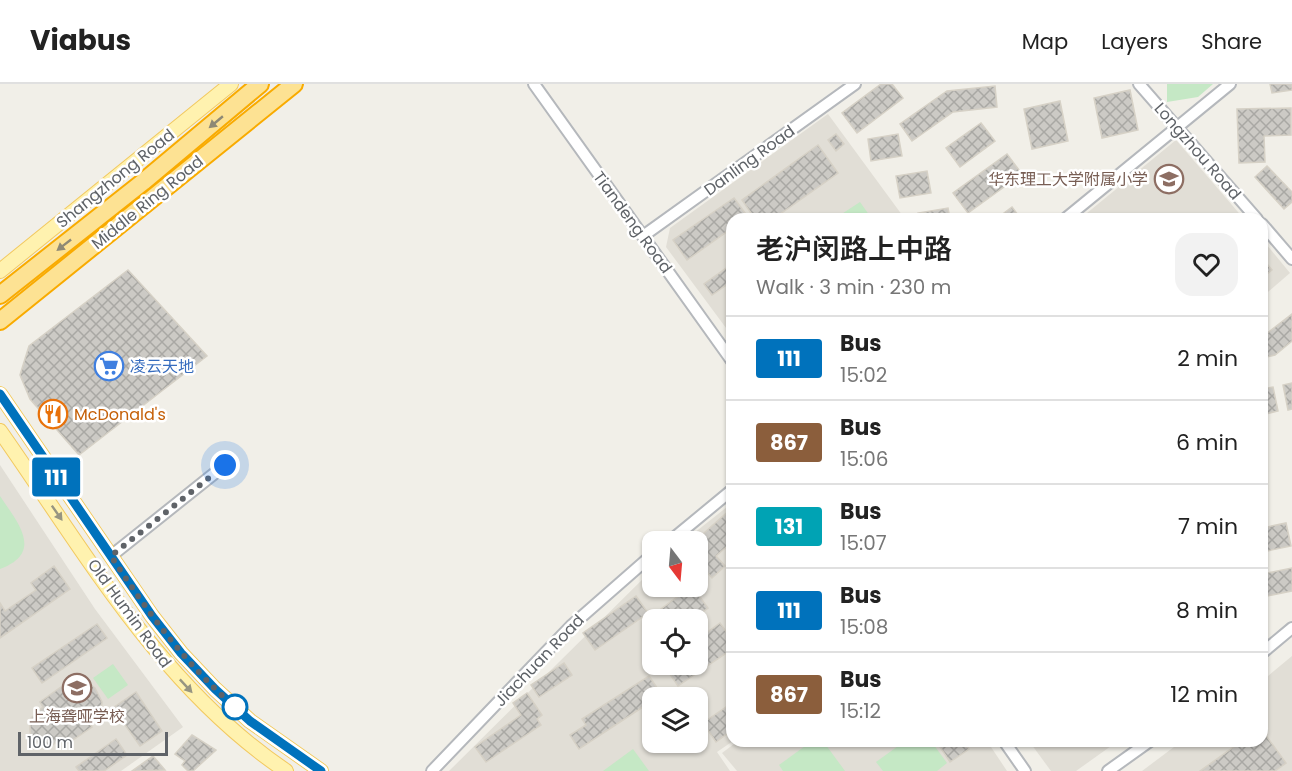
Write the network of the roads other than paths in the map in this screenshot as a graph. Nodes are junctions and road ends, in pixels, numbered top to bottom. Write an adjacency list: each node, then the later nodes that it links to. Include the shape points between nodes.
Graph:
1 (231, 84): 15 (main road, Shangzhong Road)
2 (260, 84): 16 (highway, Middle Ring Road, one-way to 16)
3 (294, 84): 17 (highway, Middle Ring Road)
4 (300, 84): 18 (main road)
5 (534, 84): 13 (street, Tiandeng Road)
6 (855, 84): 13 (street, Danling Road)
7 (1139, 84): 9 (street, Longzhou Road)
8 (1230, 84): 9 (street)
9 (1177, 127): 10 (street); 11 (street, Longzhou Road)
10 (1072, 213)
11 (1252, 213)
12 (1268, 231): 14 (street)
13 (643, 236): 19 (street, Tiandeng Road)
14 (1292, 259)
15 (0, 271)
16 (0, 296)
17 (0, 321)
18 (0, 326)
19 (726, 353)
20 (0, 394): 25 (main road, Old Humin Road)
21 (0, 431): 31 (main road, Old Humin Road, one-way to 31, via 167,666 219,720)
22 (225, 465): 25 (street)
23 (726, 495): 24 (street)
24 (682, 531)
25 (111, 556): 32 (main road, Old Humin Road, via 152,616 215,689 250,721)
26 (642, 564): 33 (street, Jiachuan Road, via 571,626)
27 (1292, 628): 28 (street)
28 (1268, 648)
29 (1008, 747): 34 (street)
30 (1142, 747): 35 (street)
31 (286, 771)
32 (321, 771)
33 (432, 771)
34 (1025, 771)
35 (1108, 771)

